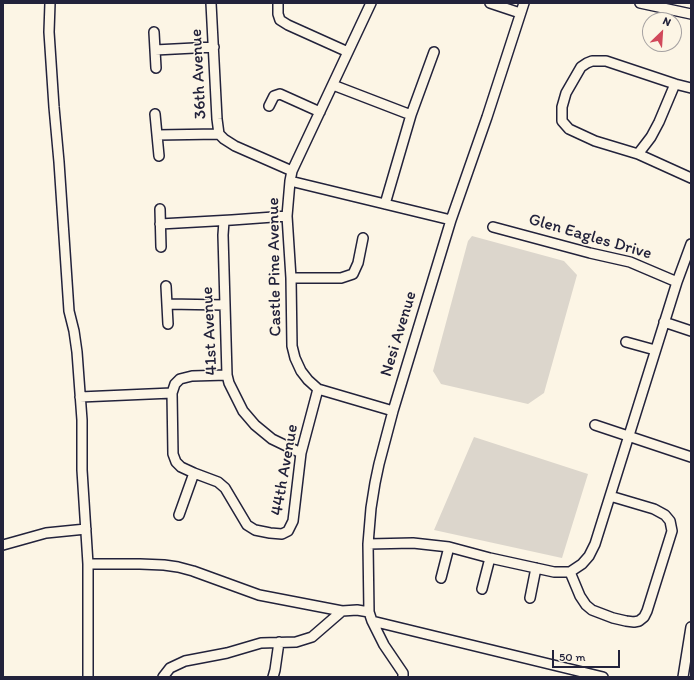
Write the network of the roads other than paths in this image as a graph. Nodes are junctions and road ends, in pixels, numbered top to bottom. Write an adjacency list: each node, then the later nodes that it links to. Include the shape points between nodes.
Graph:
1 (50, 3): 55 (street, via 49,32 69,311 77,352)
2 (212, 3): 11 (street, 36th Avenue)
3 (278, 3): 13 (street, via 278,14 284,23)
4 (371, 3): 13 (street, Castle Pine Avenue)
5 (490, 3): 8 (street)
6 (524, 3): 8 (street, Nesi Avenue)
7 (640, 3): 9 (street)
8 (520, 13): 33 (street, Nesi Avenue)
9 (691, 14)
10 (154, 32): 12 (street)
11 (214, 47): 12 (street); 23 (street, 36th Avenue)
12 (155, 50): 15 (street)
13 (348, 52): 16 (street, Castle Pine Avenue)
14 (434, 52): 22 (street)
15 (156, 68)
16 (333, 84): 20 (street, Castle Pine Avenue); 22 (street)
17 (675, 84): 18 (street); 25 (street, via 652,137); 25 (street, via 606,61 592,61 581,67 566,93 562,121 569,129 595,141)
18 (691, 88)
19 (269, 106): 20 (street, via 274,96 280,94)
20 (320, 112): 27 (street, Castle Pine Avenue)
21 (155, 114): 24 (street)
22 (411, 115): 30 (street)
23 (219, 134): 24 (street); 27 (street, 36th Avenue, via 235,146)
24 (157, 135): 26 (street)
25 (638, 154): 28 (street)
26 (159, 156)
27 (292, 171): 29 (street, Castle Pine Avenue)
28 (691, 178)
29 (290, 181): 30 (street); 32 (street, Castle Pine Avenue)
30 (385, 204): 33 (street)
31 (160, 209): 35 (street)
32 (287, 216): 34 (street); 42 (street, Castle Pine Avenue)
33 (451, 220): 56 (street, Nesi Avenue)
34 (224, 221): 35 (street); 46 (street, 41st Avenue)
35 (160, 224): 39 (street)
36 (493, 227): 43 (street, Glen Eagles Drive, via 630,262)
37 (363, 238): 42 (street, via 353,274 341,278)
38 (691, 244): 40 (street)
39 (161, 247)
40 (682, 266): 41 (street); 43 (street)
41 (691, 270)
42 (291, 278): 53 (street, Castle Pine Avenue, via 292,346 301,371)
43 (676, 282): 47 (street)
44 (166, 286): 45 (street)
45 (167, 304): 46 (street); 48 (street)
46 (224, 305): 52 (street, 41st Avenue)
47 (664, 322): 49 (street); 51 (street)
48 (168, 324)
49 (691, 331)
50 (626, 342): 51 (street)
51 (655, 350): 58 (street)
52 (227, 375): 54 (street, via 180,379); 59 (street, 41st Avenue, via 243,411 255,425 272,439)
53 (318, 389): 56 (street, Castle Pine Avenue); 59 (street, 44th Avenue)
54 (172, 393): 55 (street); 61 (street, 44th Avenue, via 173,454 181,467)
55 (80, 397): 64 (street)
56 (393, 411): 65 (street, Nesi Avenue, via 375,483)
57 (595, 425): 58 (street)
58 (629, 436): 60 (street); 62 (street)
59 (301, 453): 61 (street, 44th Avenue, via 293,521 288,531 282,534 255,530 247,525 225,488 218,482)
60 (691, 457)
61 (194, 473): 63 (street)
62 (610, 496): 71 (street, via 589,556); 71 (street, via 654,509 670,521 672,531 644,617 639,621 626,622 592,610 580,596)
63 (179, 516)
64 (86, 529): 66 (street, via 46,533); 69 (street)
65 (368, 544): 67 (street, via 413,543); 76 (street, Nesi Avenue)
66 (3, 545)
67 (449, 547): 68 (street); 72 (street)
68 (490, 558): 70 (street); 73 (street)
69 (88, 564): 75 (street, via 178,567 260,595); 80 (street)
70 (536, 568): 71 (street); 74 (street)
71 (570, 572)
72 (441, 578)
73 (482, 589)
74 (530, 598)
75 (342, 611): 76 (street); 79 (street, via 312,637 296,642)
76 (369, 612): 77 (street, Nesi Avenue)
77 (372, 621): 83 (street, Nesi Avenue); 84 (street)
78 (691, 627): 85 (street)
79 (279, 642): 81 (street, via 261,643 185,661 170,668); 82 (street)
80 (88, 677)
81 (163, 677)
82 (273, 677)
83 (404, 677)
84 (603, 677)
85 (683, 677)

